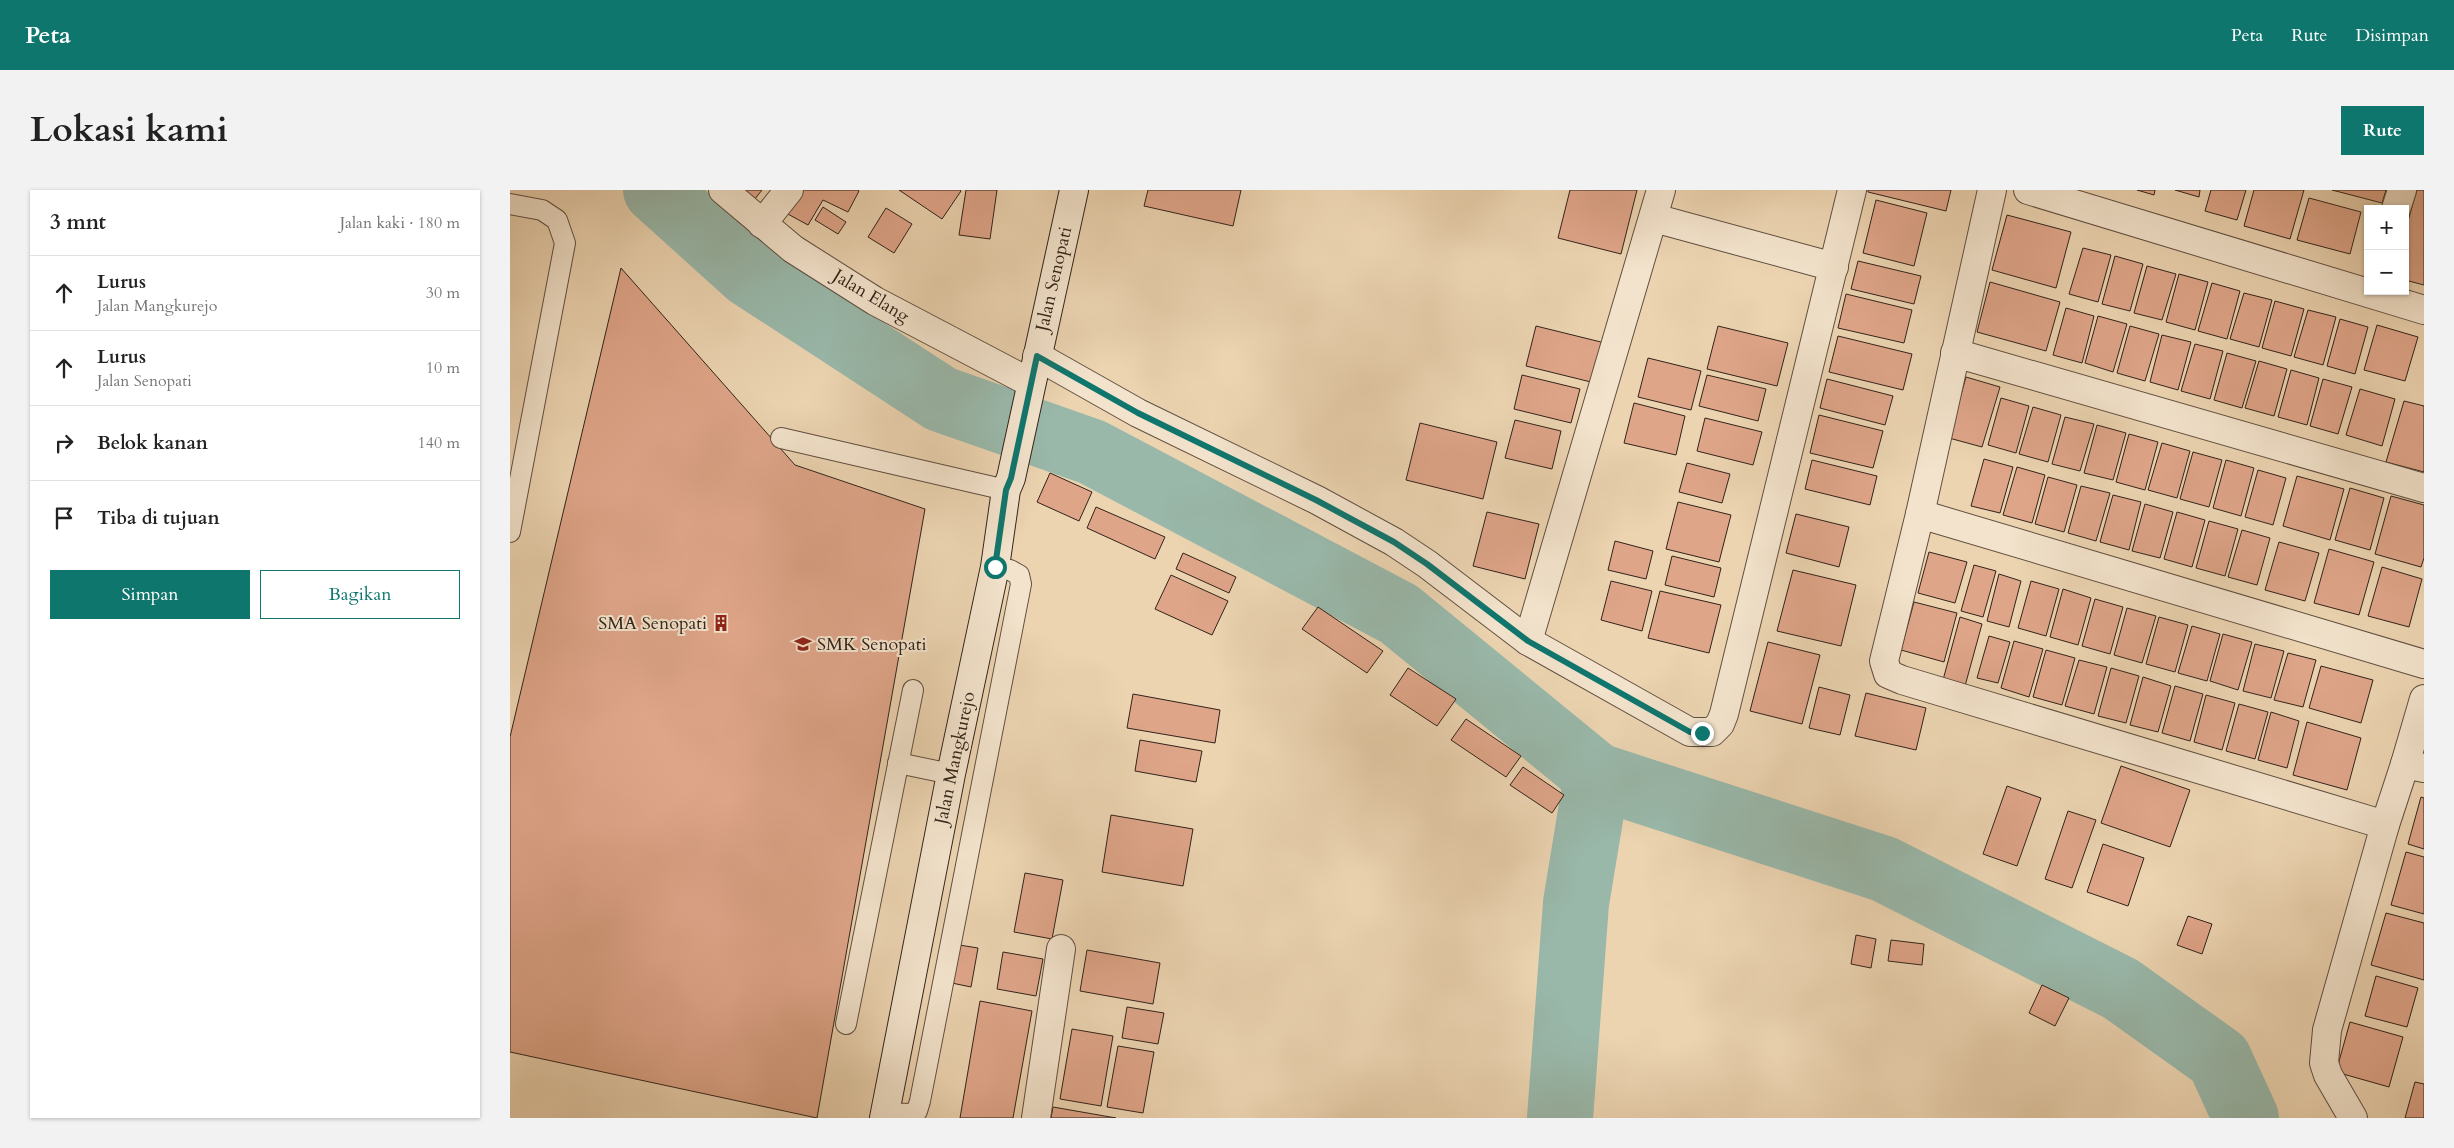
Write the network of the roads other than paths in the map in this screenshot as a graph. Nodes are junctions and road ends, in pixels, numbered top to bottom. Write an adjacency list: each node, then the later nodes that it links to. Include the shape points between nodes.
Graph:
1 (723, 190): 12 (street, Jalan Elang)
2 (789, 190): 12 (street)
3 (1074, 190): 18 (street, Jalan Senopati)
4 (1661, 190): 11 (street)
5 (1852, 190): 13 (street)
6 (1992, 190): 17 (street)
7 (2028, 190): 14 (street)
8 (2402, 190): 10 (street)
9 (510, 204): 24 (lane, via 542,210 557,220 565,243)
10 (2397, 205)
11 (1654, 218): 13 (street); 26 (street)
12 (762, 224): 19 (street, Jalan Elang, via 793,249 874,301)
13 (1834, 266): 26 (street, via 1720,724 1712,732 1690,732)
14 (2364, 291)
15 (2377, 295): 16 (street)
16 (2424, 310)
17 (1956, 353): 22 (street); 23 (street)
18 (1037, 356): 19 (street, Jalan Senopati); 26 (street, via 1138,413 1394,542)
19 (1029, 390): 21 (street, Jalan Mangkurejo)
20 (781, 438): 21 (lane)
21 (1008, 484): 25 (street, Jalan Mangkurejo)
22 (2424, 488)
23 (1920, 514): 27 (street); 35 (street, via 1884,661 1888,674)
24 (510, 532)
25 (995, 567): 30 (street, Jalan Mangkurejo); 31 (lane, via 1019,575 1021,584)
26 (1528, 641)
27 (2424, 664)
28 (913, 690): 32 (lane)
29 (2424, 699): 33 (street)
30 (960, 731): 31 (lane); 34 (street, Jalan Mangkurejo)
31 (991, 737): 37 (lane)
32 (898, 763): 34 (lane); 39 (lane)
33 (2415, 766): 35 (street)
34 (951, 774): 36 (street, Jalan Mangkurejo)
35 (2385, 825): 42 (street, via 2323,1054 2328,1075)
36 (924, 913): 37 (lane); 40 (street, Jalan Mangkurejo)
37 (956, 919): 40 (lane, via 918,1111)
38 (1061, 949): 41 (street)
39 (846, 1024)
40 (884, 1116)
41 (1036, 1118)
42 (2353, 1118)

